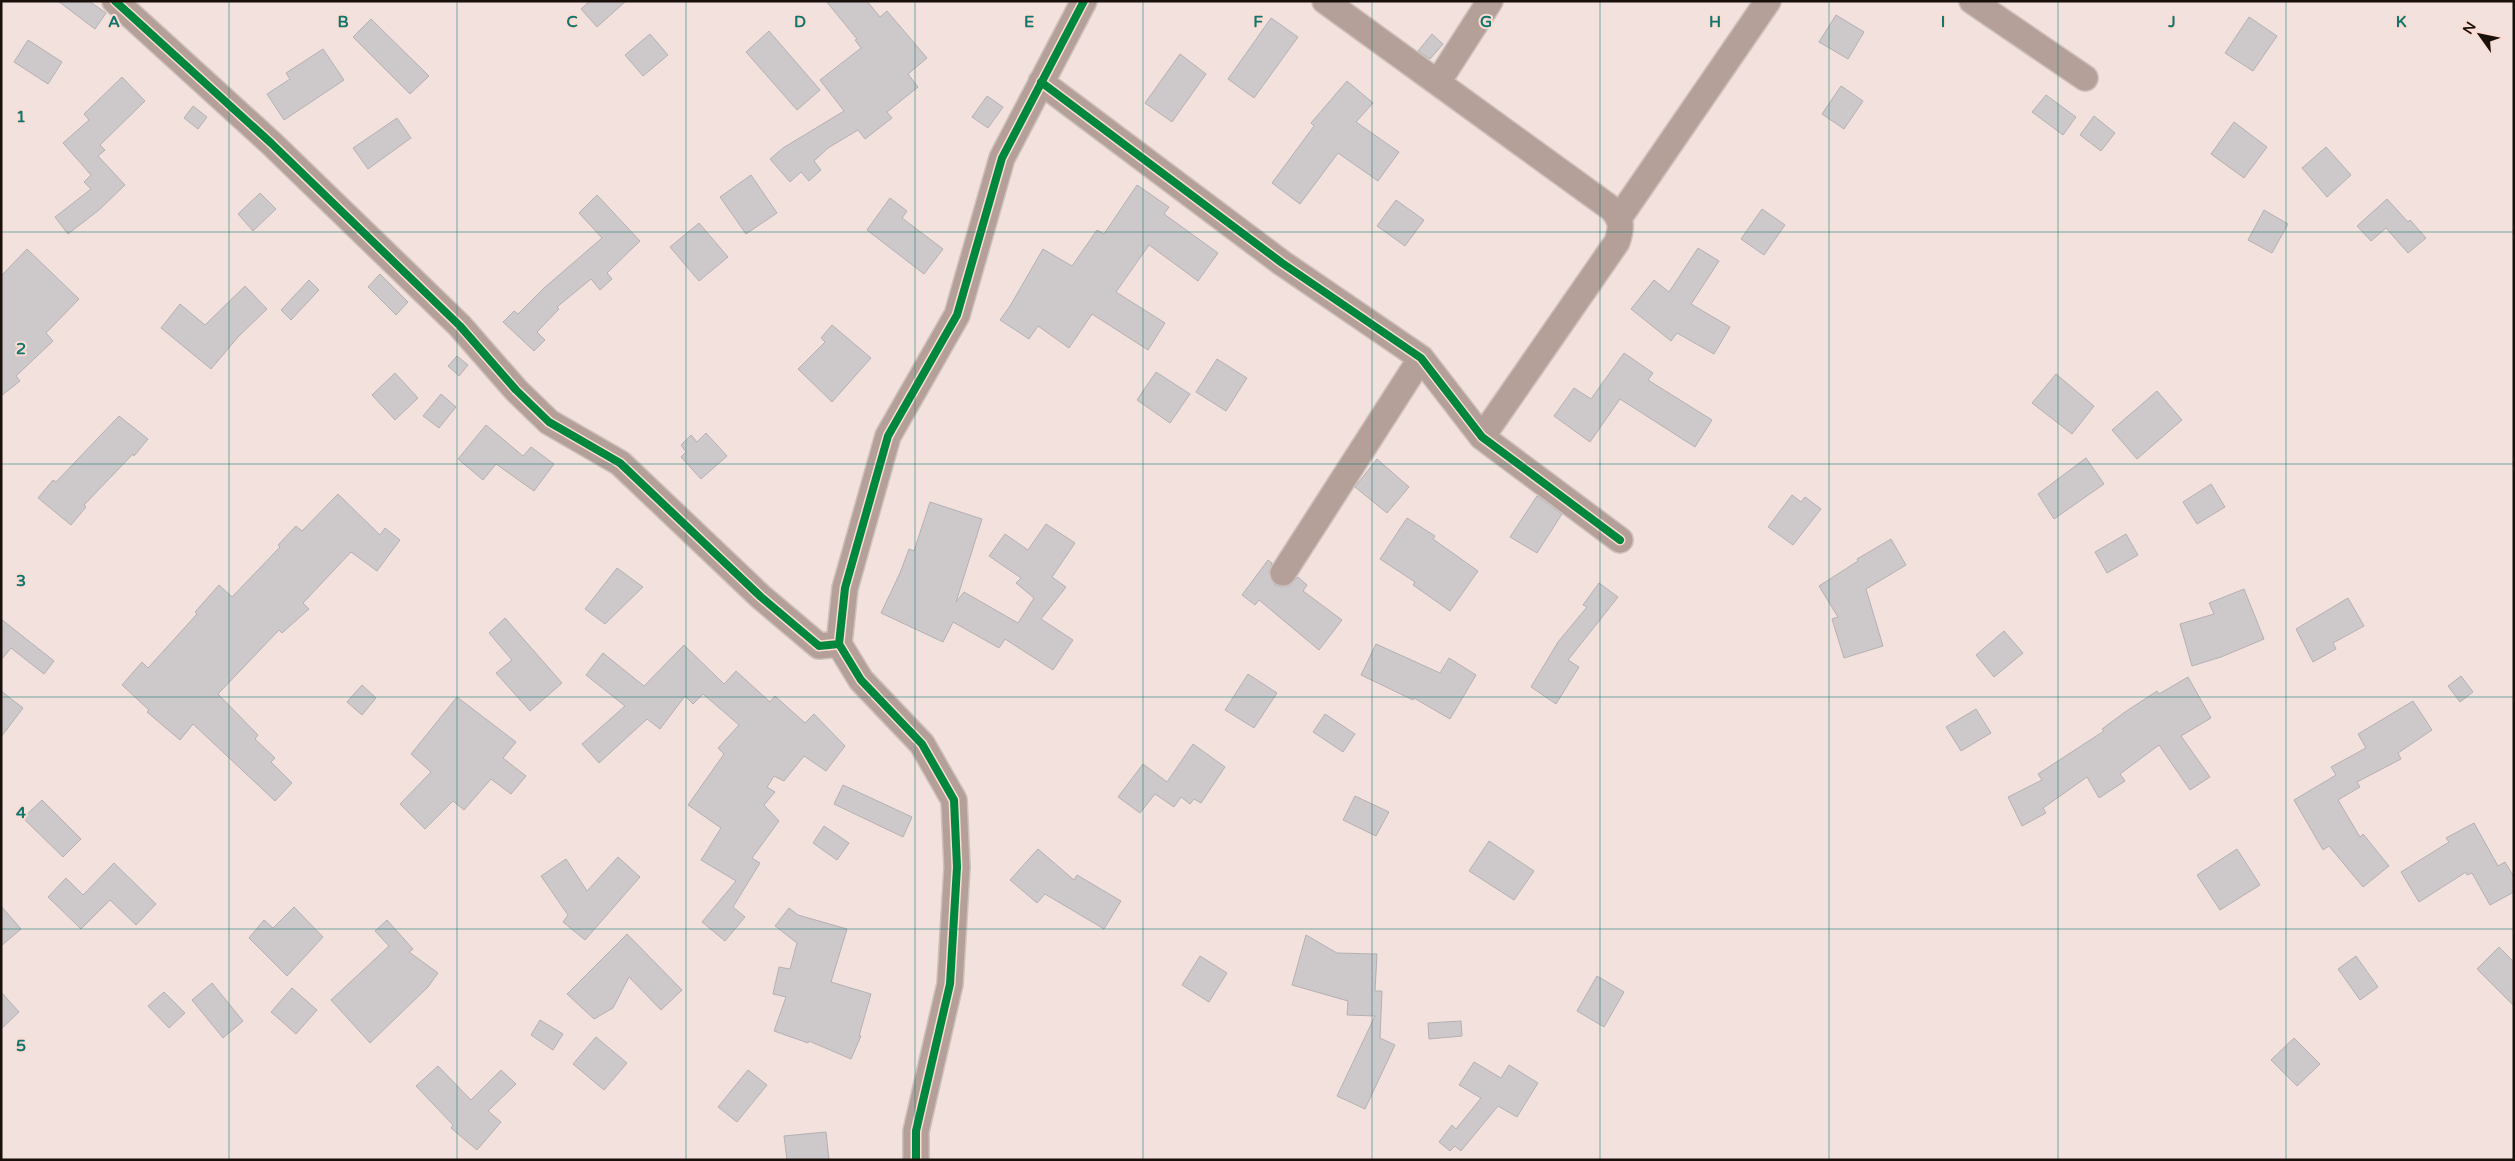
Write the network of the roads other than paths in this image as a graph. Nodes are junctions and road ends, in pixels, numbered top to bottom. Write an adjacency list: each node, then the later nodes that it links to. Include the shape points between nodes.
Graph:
1 (115, 1): 15 (street, via 271,143 460,326 549,422 620,463 761,597 819,646)
2 (1084, 1): 8 (street)
3 (1325, 1): 9 (street)
4 (1490, 1): 9 (street)
5 (1768, 1): 10 (street)
6 (1972, 1): 7 (street)
7 (2085, 78)
8 (1041, 82): 11 (street, via 1282,264); 15 (street, via 1002,158 957,315 888,436 845,588)
9 (1438, 82): 10 (street, via 1612,209)
10 (1619, 218): 12 (street, via 1622,228 1617,242)
11 (1421, 358): 12 (street); 14 (street)
12 (1482, 437): 13 (street)
13 (1620, 540)
14 (1283, 573)
15 (839, 644): 16 (street, via 861,680 922,744 954,800 957,867 950,984 916,1131)
16 (916, 1160)

